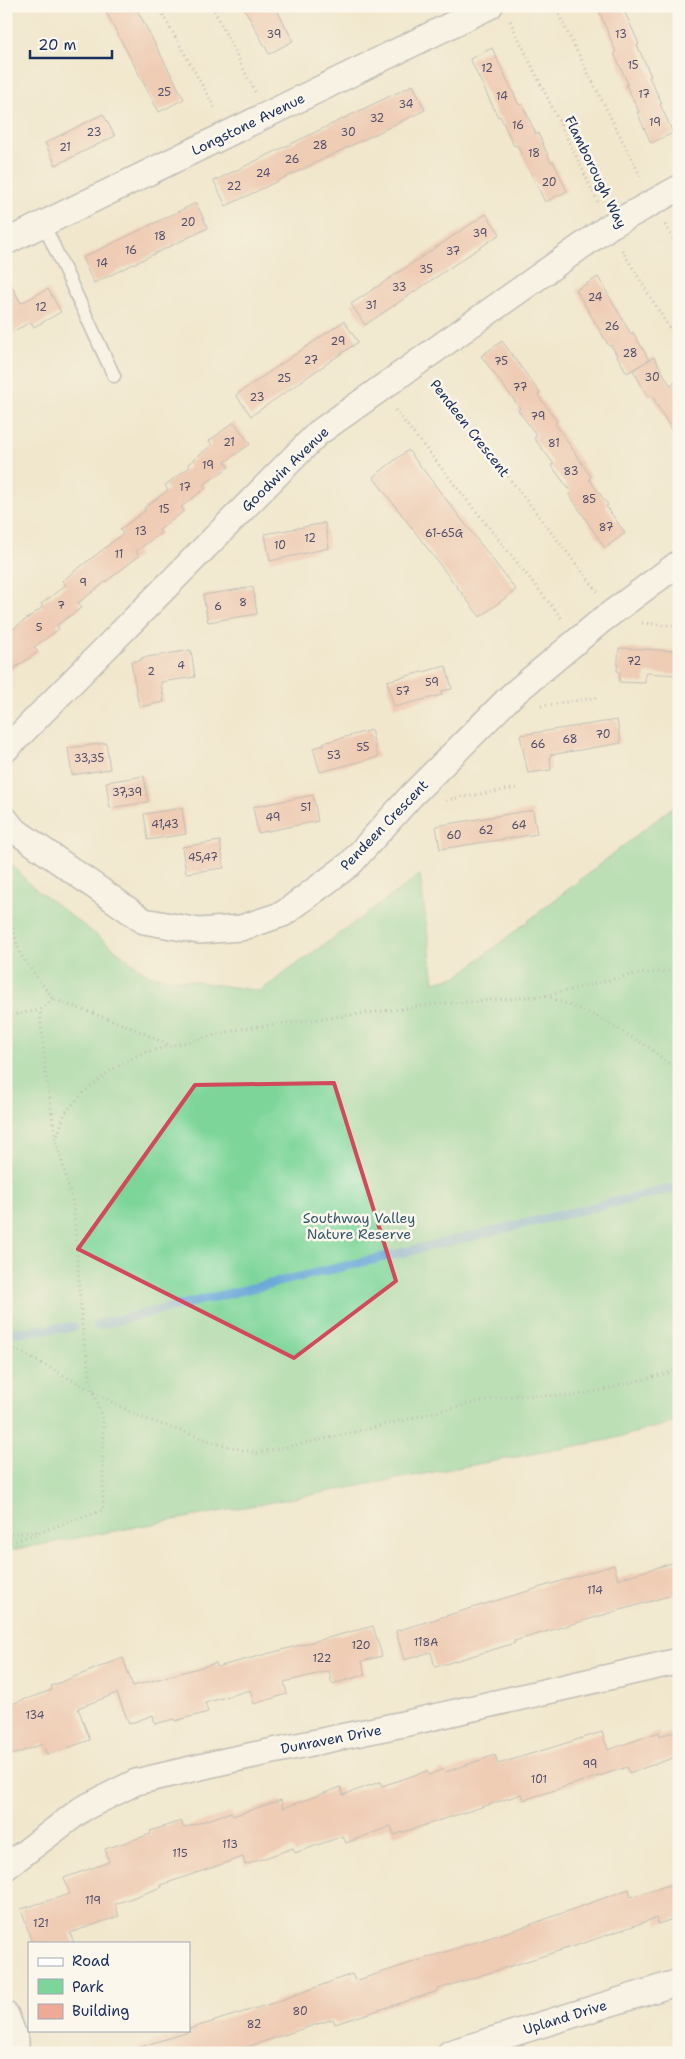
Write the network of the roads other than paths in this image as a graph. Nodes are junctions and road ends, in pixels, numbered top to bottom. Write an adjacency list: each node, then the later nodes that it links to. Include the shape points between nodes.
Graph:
1 (500, 13): 3 (street, Longstone Avenue, via 266,115)
2 (679, 188): 7 (street, Goodwin Avenue, via 610,226 318,433)
3 (43, 223): 4 (street, Longstone Avenue); 5 (lane)
4 (6, 242)
5 (114, 376)
6 (679, 563): 8 (street, Pendeen Crescent, via 512,695 350,864 283,914 242,928 199,931 144,921)
7 (6, 750)
8 (9, 825)
9 (679, 1661): 10 (street, Dunraven Drive, via 136,1782 82,1809)
10 (6, 1867)
11 (679, 1982): 14 (street, Upland Drive)
12 (6, 2015): 13 (street, via 16,2041)
13 (16, 2053)
14 (450, 2053)

